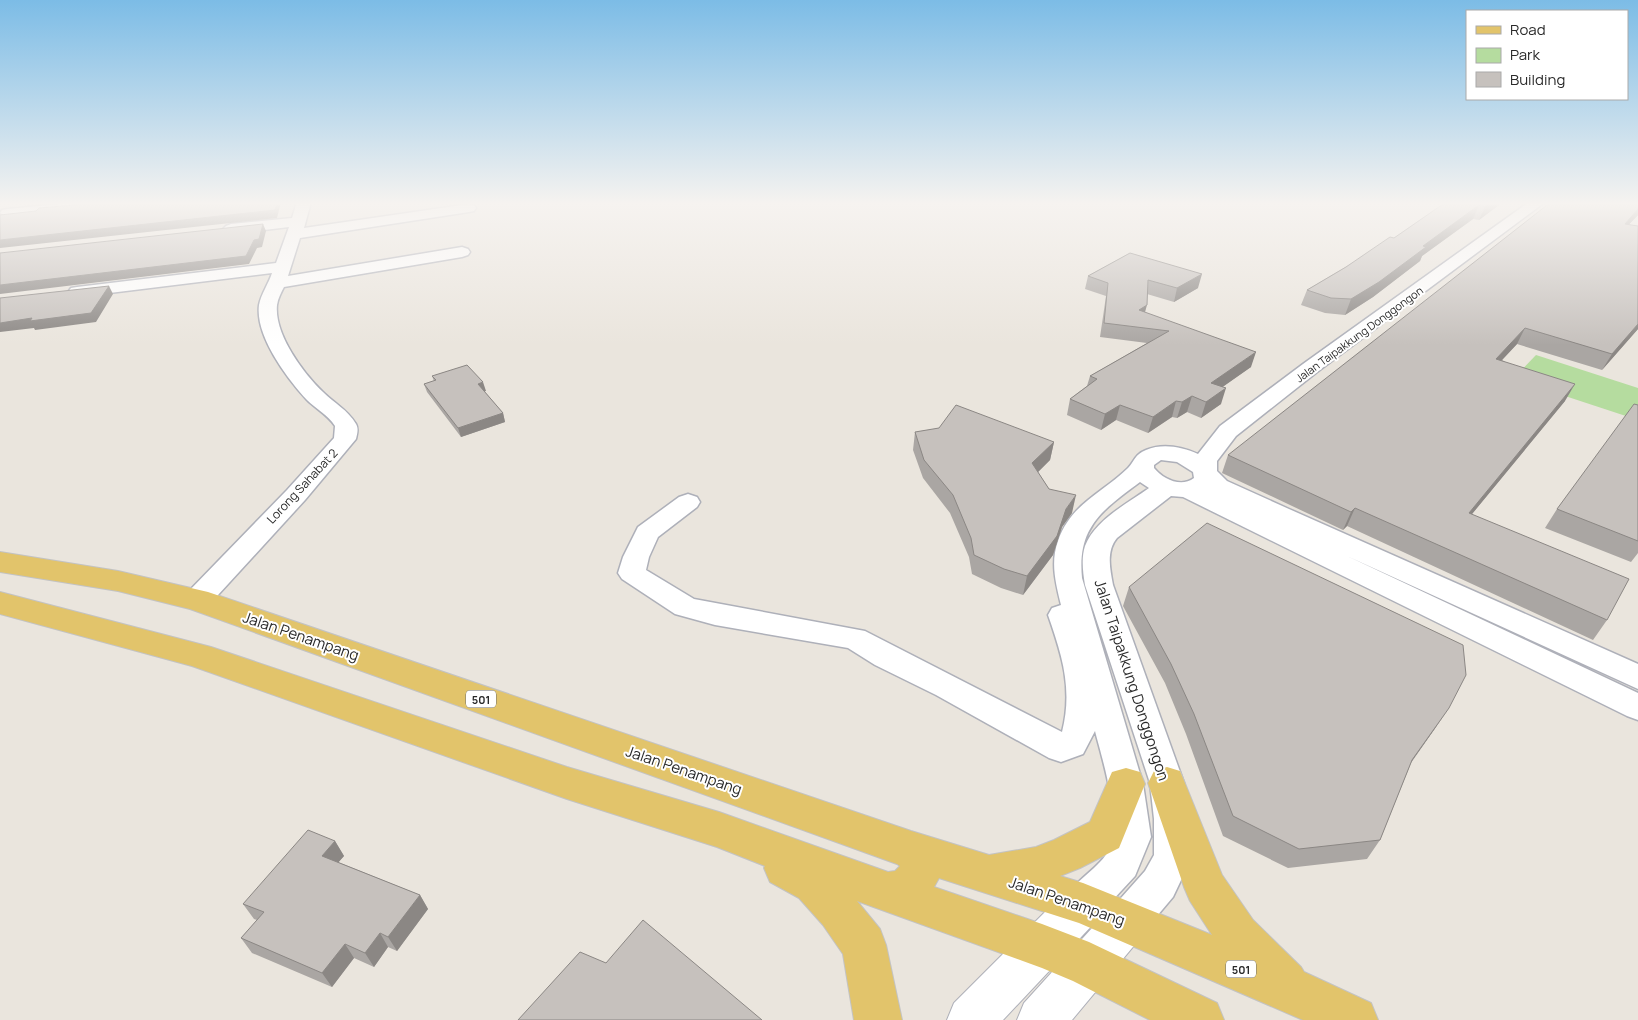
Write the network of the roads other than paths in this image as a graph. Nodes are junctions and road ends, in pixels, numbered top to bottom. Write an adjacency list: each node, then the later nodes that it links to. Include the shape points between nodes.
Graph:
1 (288, 250): 4 (street, Lorong Sahabat 2)
2 (1473, 250): 6 (street, Jalan Taipakkung Donggongon)
3 (462, 252): 4 (street)
4 (279, 275): 5 (street); 13 (street, Lorong Sahabat 2, via 268,306 275,339 314,395 344,422 347,428 345,439)
5 (65, 293)
6 (1228, 431): 7 (street, Jalan Taipakkung Donggongon); 9 (street, Jalan Taipakkung Donggongon)
7 (1161, 453): 8 (street, via 1146,458); 9 (street, via 1189,458)
8 (1142, 469): 9 (street, via 1151,479); 10 (street)
9 (1191, 480): 10 (street, via 1143,492); 16 (street, via 1218,486); 17 (street); 18 (street, Jalan Taipakkung Donggongon, via 1106,532 1098,545 1096,562 1099,586)
10 (1116, 489): 19 (street, via 1080,523 1071,538 1067,558 1068,578)
11 (688, 502): 15 (street, via 647,533 636,557 632,573 650,586 685,607 715,615 855,639 1061,748 1069,747 1076,740 1082,676)
12 (0, 562): 13 (main road, Jalan Penampang / 501, via 118,581)
13 (197, 600): 21 (main road, Jalan Penampang / 501)
14 (0, 603): 20 (main road, via 199,656 567,783)
15 (1062, 614)
16 (1638, 678)
17 (1638, 707)
18 (1167, 783): 26 (street, Jalan Taipakkung Donggongon, via 1173,857 1159,884); 29 (main road, via 1205,887 1238,935)
19 (1126, 784): 22 (main road, via 1105,835 1036,866); 24 (street, via 1134,837 1122,864)
20 (719, 830): 23 (main road); 30 (main road, via 814,884 838,910 864,945)
21 (911, 850): 22 (main road, Jalan Penampang / 501); 23 (main road, via 919,857 922,869 916,881 902,892)
22 (970, 868): 24 (main road, Jalan Penampang / 501); 25 (main road, via 944,867 933,877 927,887 932,902)
23 (888, 892): 25 (main road)
24 (1082, 904): 26 (main road, Jalan Penampang / 501); 27 (main road)
25 (944, 911): 27 (main road)
26 (1127, 922): 28 (main road); 29 (main road, Jalan Penampang / 501)
27 (1042, 946): 28 (main road); 31 (main road)
28 (1089, 965): 32 (main road); 33 (main road)
29 (1295, 992): 34 (main road, Jalan Penampang / 501)
30 (878, 1020)
31 (971, 1020)
32 (1041, 1020)
33 (1200, 1020)
34 (1354, 1020)

